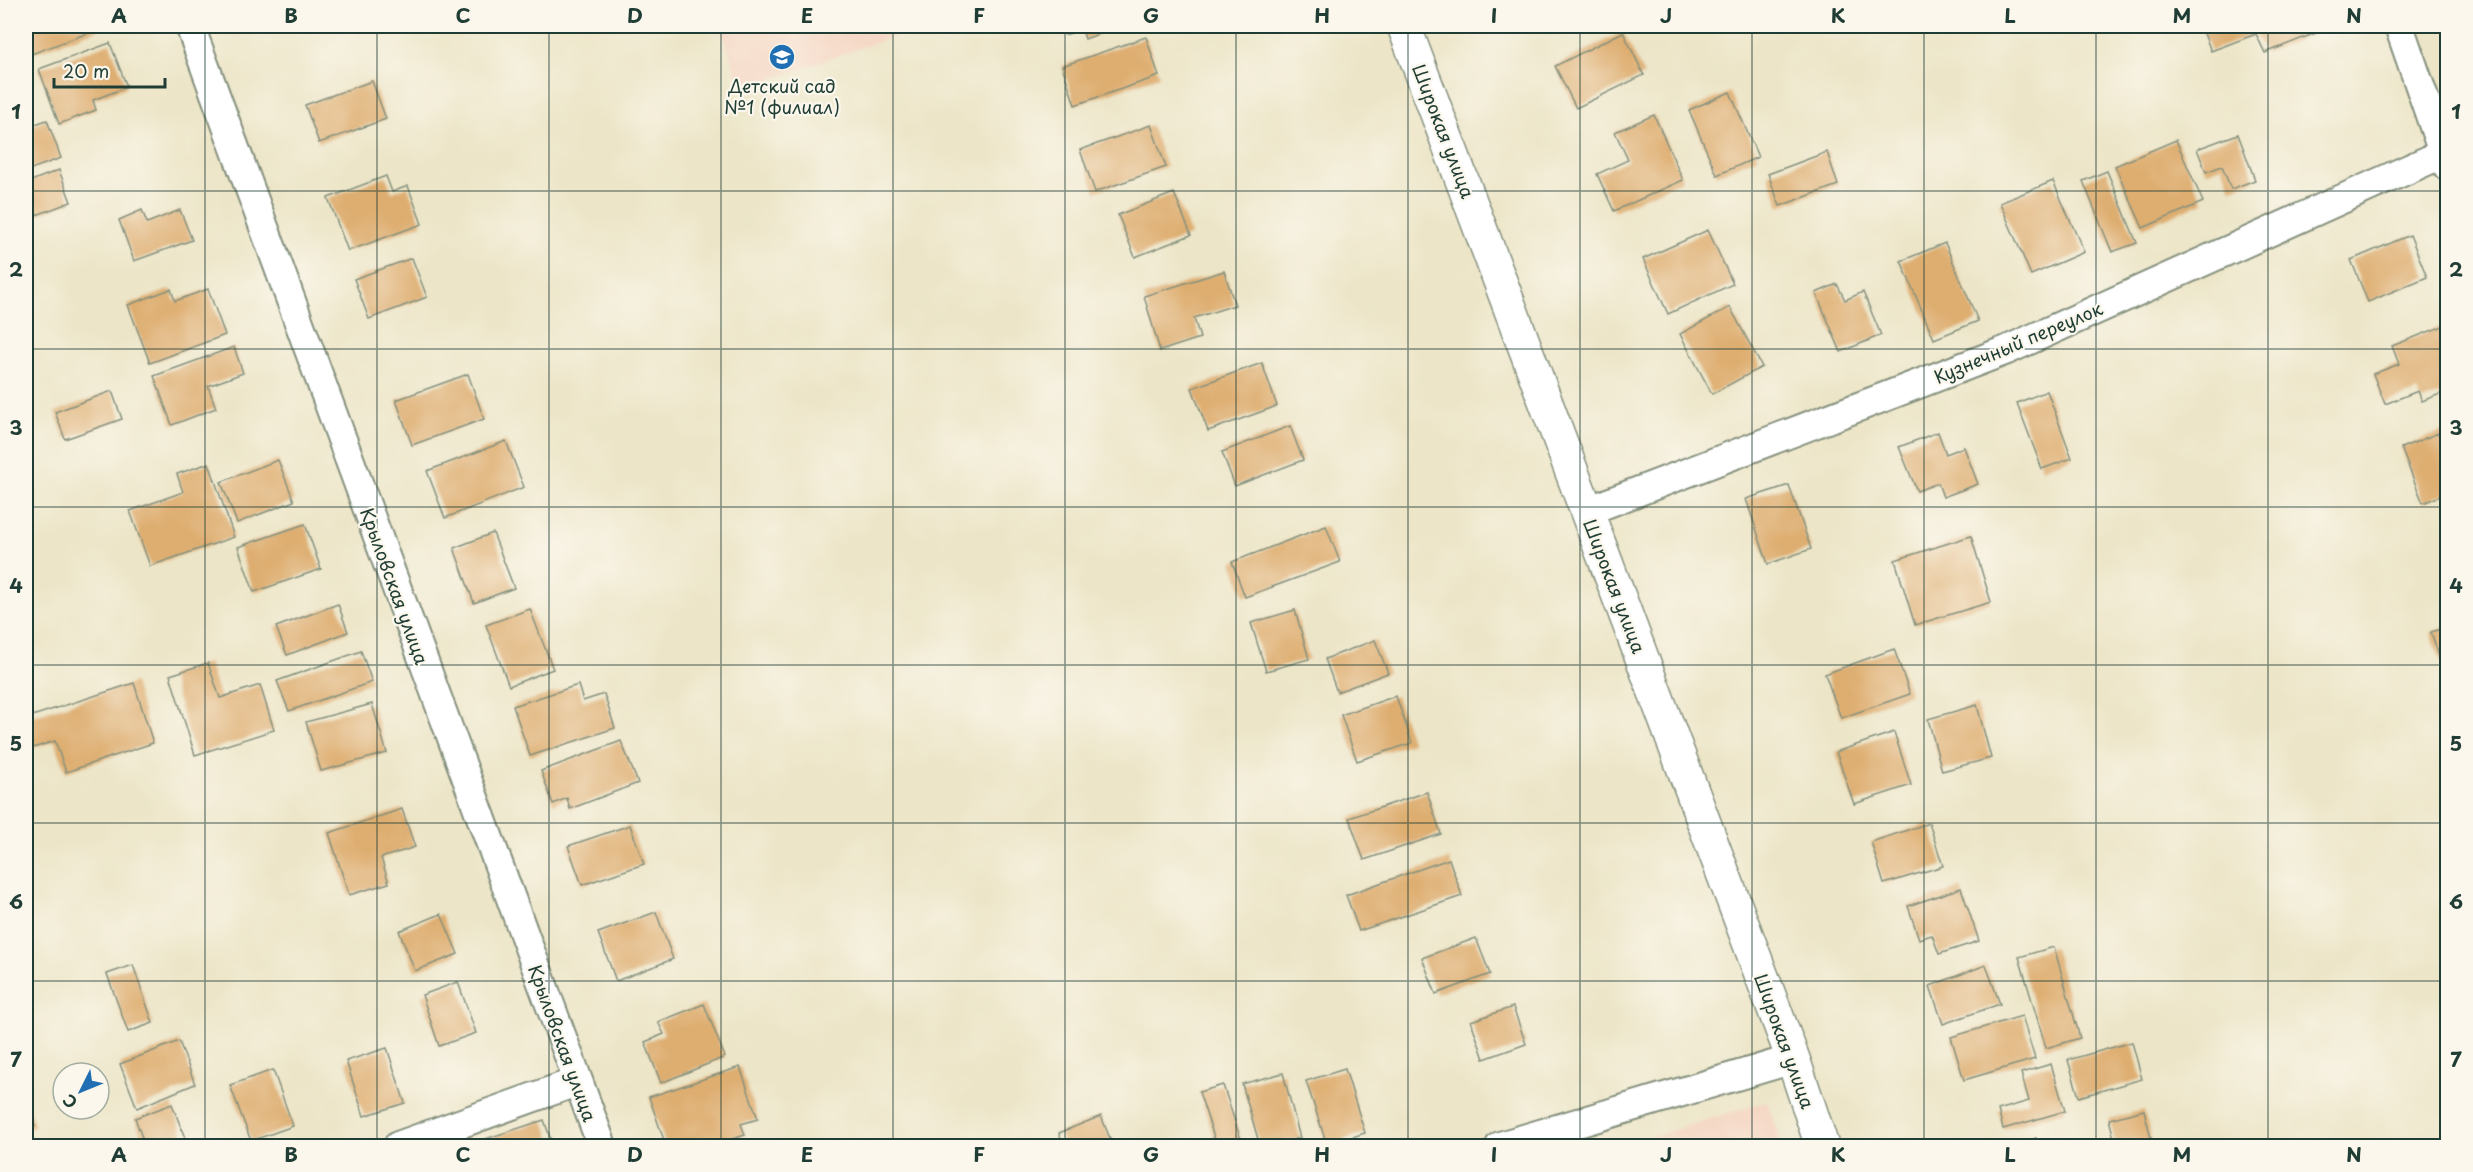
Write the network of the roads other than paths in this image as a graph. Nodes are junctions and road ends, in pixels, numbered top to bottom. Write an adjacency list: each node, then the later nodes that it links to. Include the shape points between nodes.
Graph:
1 (190, 26): 7 (street, Крыловская улица)
2 (1404, 26): 5 (street, Широкая улица)
3 (2399, 26): 4 (street)
4 (2445, 161): 5 (street, Кузнечный переулок, via 2007,350)
5 (1587, 512): 6 (street, Широкая улица)
6 (1793, 1059): 10 (street); 11 (street, Широкая улица)
7 (576, 1082): 8 (street); 9 (street, Крыловская улица)
8 (398, 1146)
9 (602, 1146)
10 (1500, 1146)
11 (1822, 1146)

